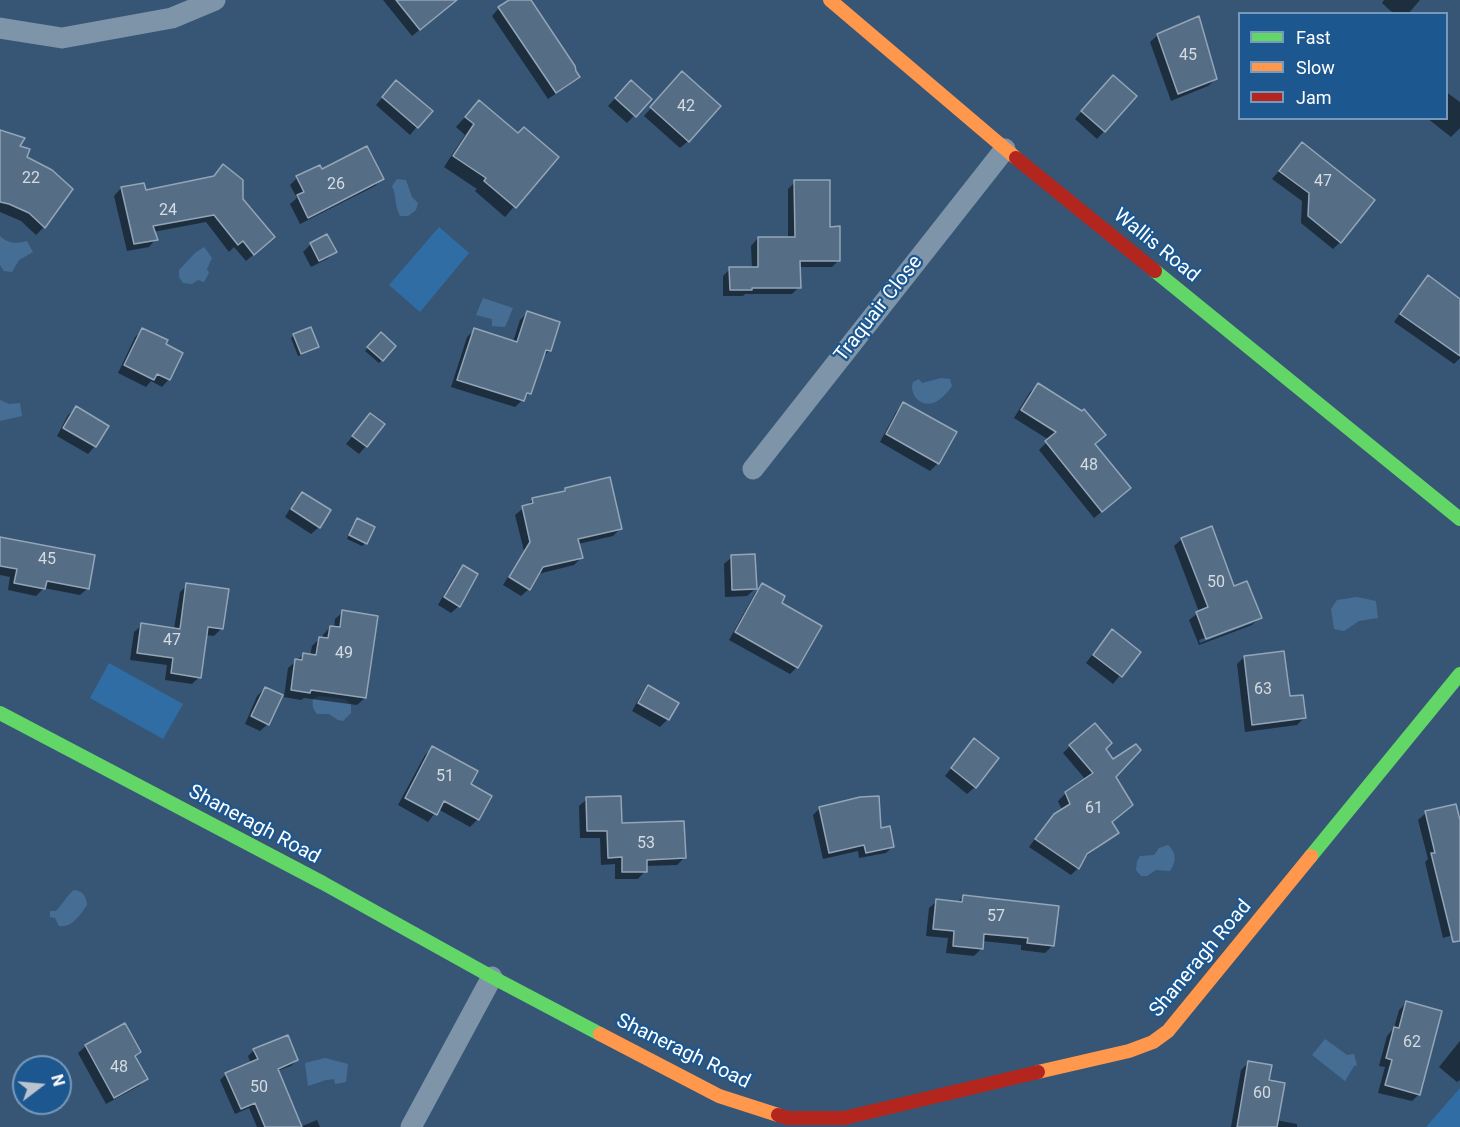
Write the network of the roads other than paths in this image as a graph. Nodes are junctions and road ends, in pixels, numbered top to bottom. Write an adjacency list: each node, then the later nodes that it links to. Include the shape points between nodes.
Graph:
1 (215, 0): 3 (street, via 172,18 62,38)
2 (831, 0): 4 (street, Wallis Road)
3 (0, 28)
4 (1005, 149): 5 (street, Traquair Close); 6 (street, Wallis Road)
5 (753, 469)
6 (1460, 519)
7 (1460, 674): 9 (street, Shaneragh Road, via 1168,1031 1130,1051 844,1118 788,1118 719,1096)
8 (0, 713): 9 (street, Shaneragh Road)
9 (492, 977): 10 (street)
10 (411, 1127)

